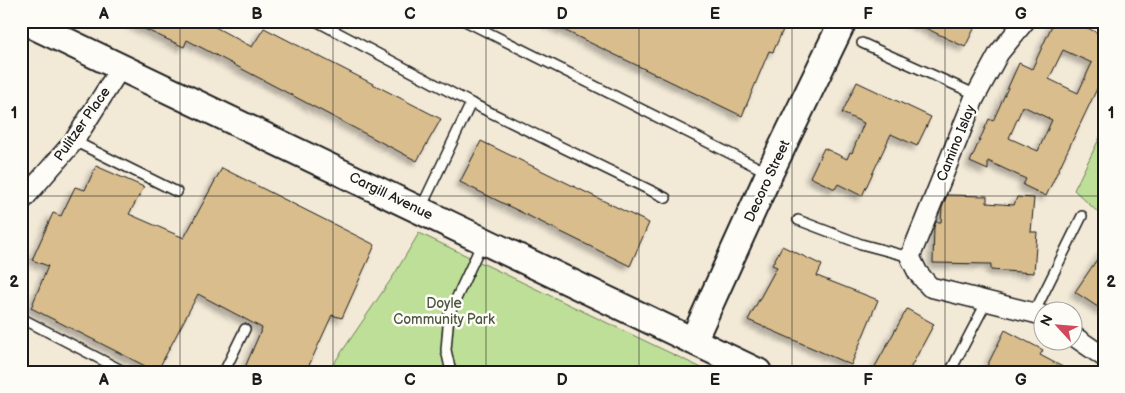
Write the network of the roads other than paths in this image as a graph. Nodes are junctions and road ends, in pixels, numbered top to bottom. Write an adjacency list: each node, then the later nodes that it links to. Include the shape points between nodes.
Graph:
1 (24, 21): 7 (street, Cargill Avenue)
2 (316, 21): 9 (lane)
3 (465, 21): 11 (lane)
4 (843, 21): 11 (street, Decoro Street)
5 (1025, 21): 8 (street, Camino Islay, via 1000,53)
6 (862, 43): 8 (lane)
7 (121, 67): 10 (street, Pulitzer Place); 15 (street, Cargill Avenue)
8 (977, 94): 19 (street, Camino Islay)
9 (471, 103): 13 (lane); 15 (lane)
10 (74, 141): 12 (lane); 14 (street, Pulitzer Place)
11 (769, 174): 25 (street, Decoro Street)
12 (177, 192)
13 (666, 198)
14 (21, 202)
15 (419, 210): 18 (street, Cargill Avenue)
16 (1082, 216): 20 (lane)
17 (798, 220): 19 (lane)
18 (483, 240): 25 (street, Cargill Avenue); 30 (lane, via 449,314 446,350)
19 (914, 265): 21 (street, via 930,287)
20 (1044, 300)
21 (987, 301): 22 (street); 32 (lane)
22 (1032, 312)
23 (21, 318): 28 (lane)
24 (245, 329): 29 (lane)
25 (693, 341): 31 (street, Cargill Avenue)
26 (1082, 342): 27 (street)
27 (1104, 357)
28 (125, 372)
29 (224, 372)
30 (451, 372)
31 (758, 372)
32 (950, 372)

